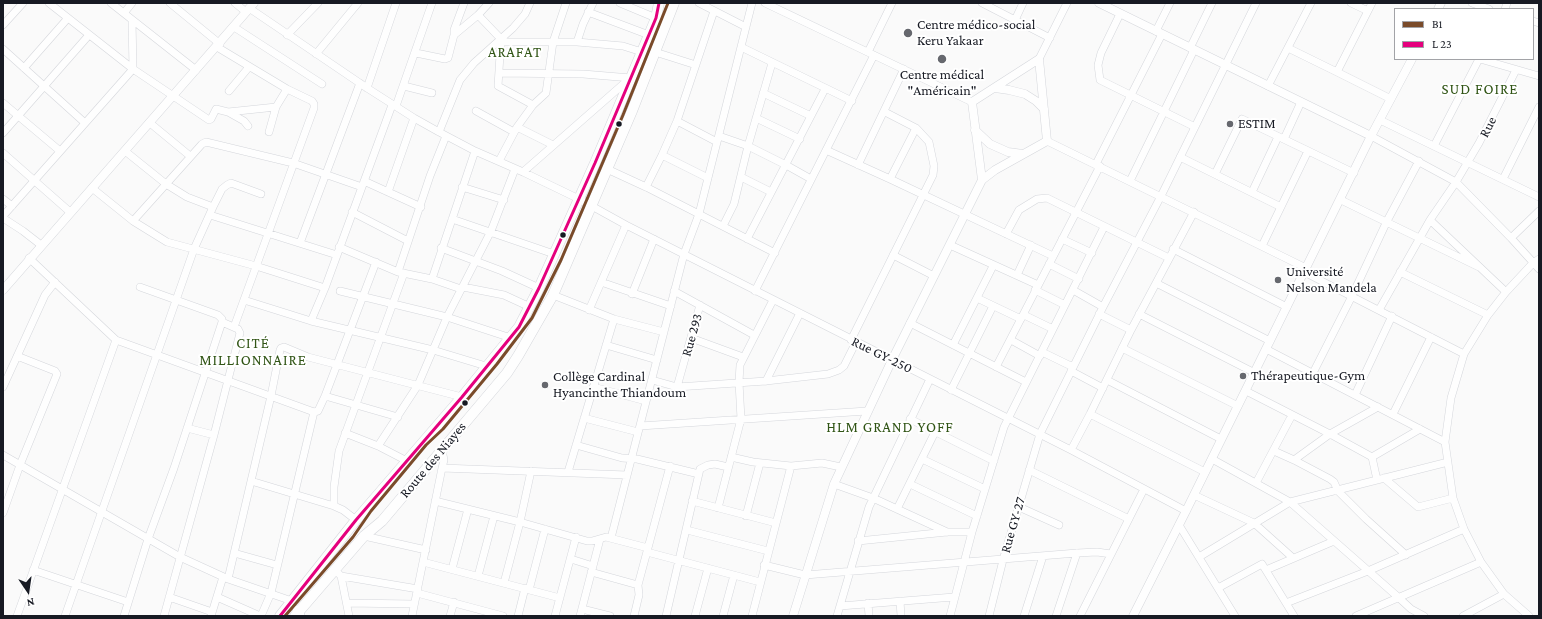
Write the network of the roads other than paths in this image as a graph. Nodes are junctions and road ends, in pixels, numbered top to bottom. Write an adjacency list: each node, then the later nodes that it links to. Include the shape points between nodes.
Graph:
1 (23, 3): 47 (street)
2 (49, 3): 43 (street)
3 (112, 3): 40 (street)
4 (132, 3): 40 (street)
5 (170, 3): 59 (street)
6 (235, 3): 35 (street, Rue GY-250)
7 (318, 3): 52 (street)
8 (358, 3): 68 (street)
9 (396, 3): 92 (street)
10 (432, 3): 66 (street)
11 (464, 3): 53 (street)
12 (530, 3): 56 (street, via 525,14)
13 (566, 3): 57 (street)
14 (593, 3): 39 (street)
15 (620, 3): 44 (street)
16 (659, 3): 44 (main road, Route des Niayes)
17 (674, 3): 65 (main road, Route des Niayes)
18 (699, 3): 37 (street)
19 (752, 3): 49 (street)
20 (765, 3): 67 (street)
21 (982, 3): 34 (street)
22 (1023, 3): 46 (street)
23 (1067, 3): 55 (street)
24 (1099, 3): 41 (street)
25 (1170, 3): 50 (street)
26 (1212, 3): 63 (street)
27 (1256, 3): 75 (street, Rue GY-27)
28 (1311, 3): 61 (street)
29 (1351, 3): 38 (street)
30 (1372, 3): 38 (street)
31 (1472, 3): 36 (street)
32 (486, 4): 42 (street)
33 (890, 4): 67 (street)
34 (995, 6): 46 (street)
35 (250, 8): 48 (street); 52 (street, Rue GY-250)
36 (1486, 8)
37 (714, 11): 49 (street); 74 (street)
38 (1368, 11): 82 (street)
39 (588, 12): 54 (street); 58 (street)
40 (124, 13): 45 (street)
41 (1120, 14): 50 (street); 99 (street, via 1098,65 1100,80)
42 (478, 15): 53 (street); 56 (street)
43 (68, 18): 51 (street); 77 (street)
44 (656, 18): 54 (main road, Route des Niayes)
45 (132, 20): 78 (street); 80 (street)
46 (1015, 20): 55 (street)
47 (3, 25)
48 (234, 27): 59 (street); 88 (street)
49 (746, 27): 60 (street)
50 (1159, 33): 63 (street); 99 (street)
51 (89, 35): 78 (street); 89 (street)
52 (287, 35): 68 (street, Rue GY-250)
53 (454, 35): 66 (street, via 448,58)
54 (649, 35): 64 (main road, Route des Niayes)
55 (1050, 38): 69 (street)
56 (502, 40): 57 (street); 83 (street); 129 (street, via 474,63 460,80)
57 (553, 42): 58 (street); 84 (street)
58 (577, 42): 64 (street, via 623,46)
59 (218, 45): 76 (street); 80 (street)
60 (741, 47): 73 (street); 134 (street)
61 (1288, 48): 82 (street); 91 (street)
62 (3, 49): 77 (street)
63 (1192, 49): 75 (street); 112 (street)
64 (642, 52): 86 (main road, Route des Niayes)
65 (655, 52): 74 (street); 158 (main road, Route des Niayes)
66 (416, 53): 90 (street)
67 (871, 53): 79 (street); 102 (street)
68 (316, 54): 87 (street, Rue GY-250)
69 (1039, 59): 93 (street); 110 (street)
70 (1412, 60): 101 (street)
71 (1478, 60): 139 (street)
72 (1482, 60): 81 (street)
73 (772, 62): 95 (street); 98 (street)
74 (696, 65): 120 (street)
75 (1225, 65): 91 (street); 124 (street, Rue GY-27)
76 (249, 67): 94 (street); 96 (street)
77 (24, 68): 89 (street)
78 (133, 69): 100 (street); 121 (street)
79 (904, 69): 103 (street); 114 (street)
80 (196, 70): 100 (street)
81 (1516, 70): 85 (street); 152 (street, Rue)
82 (1337, 72): 101 (street)
83 (499, 73): 84 (street); 107 (street, via 499,88)
84 (549, 74): 86 (street); 107 (street, via 546,93)
85 (1539, 76)
86 (631, 78): 137 (street); 184 (main road, Route des Niayes)
87 (360, 83): 92 (street, Rue GY-250); 161 (street)
88 (322, 84)
89 (44, 86): 115 (street); 121 (street)
90 (404, 86): 97 (street); 106 (street)
91 (1268, 86): 104 (street)
92 (367, 88): 106 (street, Rue GY-250)
93 (995, 88): 103 (street); 110 (street, via 1025,94)
94 (287, 89): 108 (street); 153 (street, via 314,104)
95 (825, 89): 102 (street); 116 (street)
96 (229, 91)
97 (432, 93)
98 (763, 93): 116 (street); 118 (street)
99 (1130, 95): 112 (street); 155 (street)
100 (174, 96): 113 (street, via 209,120 216,109); 122 (street)
101 (1392, 99): 119 (street)
102 (852, 101): 140 (street)
103 (972, 102): 127 (street)
104 (1301, 102): 132 (street); 133 (street)
105 (3, 103): 115 (street)
106 (394, 105): 117 (street, Rue GY-250); 173 (street)
107 (533, 105): 126 (street)
108 (276, 107): 113 (street); 128 (street)
109 (1539, 107): 167 (street)
110 (1044, 109): 136 (street)
111 (476, 110): 126 (street)
112 (1163, 111): 124 (street); 170 (street)
113 (228, 112): 123 (street)
114 (884, 112): 125 (street); 156 (street)
115 (18, 116): 130 (street); 141 (street)
116 (811, 116): 135 (street)
117 (414, 118): 129 (street, Rue GY-250); 177 (street)
118 (756, 118): 135 (street); 138 (street)
119 (1380, 120): 132 (street); 139 (street)
120 (676, 121): 134 (street); 147 (street)
121 (85, 123): 141 (street)
122 (150, 123): 142 (street); 148 (street)
123 (248, 126)
124 (1195, 127): 149 (street, Rue GY-27)
125 (916, 128): 166 (street); 181 (street, via 929,142 934,166)
126 (516, 130): 137 (street); 150 (street)
127 (975, 130): 146 (street, via 990,144 1008,152); 168 (street)
128 (269, 132)
129 (439, 132): 131 (street, Rue GY-250)
130 (3, 133)
131 (446, 136): 143 (street, Rue GY-250); 191 (street)
132 (1371, 136): 151 (street); 160 (street)
133 (1281, 138): 144 (street); 162 (street, via 1242,120); 179 (street)
134 (718, 139): 138 (street); 164 (street)
135 (800, 139): 154 (street)
136 (1047, 140): 146 (street); 155 (street)
137 (553, 145): 159 (street)
138 (748, 146): 154 (street); 163 (street)
139 (1434, 146): 152 (street)
140 (826, 150): 156 (street); 165 (street)
141 (60, 151): 169 (street)
142 (125, 151): 172 (street); 176 (street)
143 (475, 151): 150 (street, Rue GY-250); 174 (street)
144 (1308, 151): 160 (street); 192 (street)
145 (3, 153): 169 (street)
146 (1023, 154): 168 (street)
147 (662, 155): 164 (street); 175 (street)
148 (190, 156): 153 (street, via 206,142); 172 (street)
149 (1180, 157): 162 (street); 182 (street, Rue GY-27)
150 (499, 161): 157 (street, Rue GY-250)
151 (1419, 161): 171 (street); 205 (street)
152 (1468, 162): 167 (street); 171 (street, Rue)
153 (293, 163): 161 (street); 210 (street)
154 (786, 164): 165 (street); 178 (street)
155 (1098, 165): 170 (street); 196 (street)
156 (858, 166): 166 (street)
157 (515, 169): 159 (street, Rue GY-250); 186 (street)
158 (607, 169): 175 (street); 189 (main road, Route des Niayes)
159 (523, 172): 184 (street, Rue GY-250)
160 (1354, 173): 187 (street)
161 (326, 174): 173 (street); 218 (street)
162 (1215, 174): 179 (street)
163 (740, 177): 178 (street); 207 (street, via 734,204)
164 (708, 178): 198 (street)
165 (811, 179): 228 (street)
166 (890, 179): 181 (street)
167 (1503, 179): 183 (street)
168 (982, 180): 199 (street)
169 (34, 181): 188 (street); 194 (street)
170 (1130, 181): 182 (street)
171 (1456, 182): 203 (street, Rue); 213 (street)
172 (166, 184): 190 (street, via 186,197); 204 (street)
173 (363, 184): 177 (street); 195 (street)
174 (462, 187): 186 (street); 202 (street)
175 (646, 187): 198 (street)
176 (92, 188): 194 (street); 204 (street)
177 (388, 192): 191 (street)
178 (771, 192): 215 (street)
179 (1252, 192): 192 (street)
180 (261, 194): 190 (street, via 231,183 227,184)
181 (924, 195): 199 (street); 233 (street)
182 (1161, 196): 197 (street); 219 (street, Rue GY-27)
183 (1539, 196)
184 (579, 198): 189 (street, Rue GY-250); 230 (main road, Route des Niayes)
185 (3, 199): 188 (street)
186 (504, 200): 209 (street)
187 (1341, 200): 205 (street); 245 (street)
188 (12, 206): 201 (street)
189 (591, 206): 206 (street, Rue GY-250); 267 (main road, Route des Niayes)
190 (213, 207): 200 (street)
191 (421, 207): 217 (street)
192 (1281, 207): 223 (street)
193 (1539, 211): 213 (street)
194 (70, 212): 220 (street)
195 (352, 212): 217 (street); 224 (street)
196 (1076, 212): 208 (street); 211 (street, via 1047,198 1037,199 1019,210); 216 (street)
197 (1194, 212): 223 (street); 227 (street)
198 (699, 214): 207 (street); 231 (street)
199 (965, 214): 211 (street); 221 (street)
200 (210, 215): 210 (street); 226 (street)
201 (3, 217): 220 (street)
202 (452, 219): 209 (street); 225 (street)
203 (1430, 220): 212 (street, Rue); 243 (street)
204 (133, 221): 226 (street, via 167,242)
205 (1387, 221): 212 (street); 268 (street)
206 (626, 225): 214 (street, Rue GY-250); 253 (street)
207 (722, 226): 215 (street)
208 (1104, 227): 219 (street); 229 (street)
209 (491, 232): 230 (street); 237 (street)
210 (267, 233): 218 (street); 241 (street)
211 (1006, 234): 222 (street)
212 (1420, 238): 243 (street); 247 (street, Rue)
213 (1511, 238): 238 (street)
214 (654, 239): 231 (street, Rue GY-250); 266 (street)
215 (748, 239): 228 (street)
216 (1062, 240): 229 (street); 234 (street)
217 (408, 241): 246 (street)
218 (300, 243): 232 (street)
219 (1136, 243): 236 (street); 280 (street, Rue GY-27)
220 (41, 245): 235 (street)
221 (950, 245): 242 (street); 249 (street)
222 (1031, 245): 234 (street); 248 (street)
223 (1262, 246): 245 (street)
224 (339, 247): 232 (street); 239 (street)
225 (441, 248): 237 (street); 250 (street)
226 (194, 249): 241 (street); 271 (street)
227 (1173, 249): 236 (street); 281 (street)
228 (775, 253): 264 (street)
229 (1092, 253): 251 (street)
230 (554, 254): 258 (main road, Route des Niayes)
231 (684, 254): 263 (street); 264 (street, Rue GY-250)
232 (337, 255): 256 (street)
233 (893, 255): 249 (street); 307 (street)
234 (1053, 256): 240 (street)
235 (29, 258): 252 (street); 260 (street)
236 (1169, 258): 254 (street)
237 (475, 261): 257 (street); 258 (street)
238 (1536, 261): 244 (street); 265 (street)
239 (376, 262): 246 (street); 269 (street)
240 (1049, 264): 251 (street); 259 (street)
241 (256, 266): 256 (street); 272 (street)
242 (993, 266): 248 (street); 270 (street)
243 (1479, 267): 265 (street)
244 (1539, 269)
245 (1305, 270): 268 (street); 281 (street)
246 (401, 272): 250 (street); 274 (street)
247 (1400, 272): 283 (street, Rue); 287 (street)
248 (1017, 275): 259 (street)
249 (934, 276): 294 (street)
250 (432, 279): 257 (street)
251 (1079, 279): 261 (street)
252 (55, 282): 305 (street); 317 (street, via 44,296)
253 (601, 282): 266 (street); 282 (street)
254 (1156, 283): 286 (street); 310 (street)
255 (140, 287): 271 (street)
256 (325, 288): 292 (street)
257 (462, 288): 279 (street, via 504,295); 289 (street)
258 (539, 288): 279 (main road, Route des Niayes)
259 (1037, 288): 276 (street); 290 (street)
260 (3, 290)
261 (1073, 290): 276 (street); 280 (street)
262 (340, 291): 269 (street)
263 (674, 291): 275 (street); 277 (street)
264 (756, 291): 273 (street, Rue GY-250)
265 (1506, 292): 287 (street)
266 (632, 294): 277 (street)
267 (553, 295): 282 (street); 373 (main road, Route des Niayes, via 507,372)
268 (1352, 296): 283 (street); 328 (street)
269 (363, 297): 274 (street); 297 (street)
270 (977, 298): 278 (street); 309 (street)
271 (176, 299): 293 (street, via 218,315); 316 (street)
272 (244, 300): 292 (street); 295 (street)
273 (773, 300): 284 (street, Rue GY-250); 300 (street)
274 (393, 304): 289 (street); 302 (street)
275 (700, 305): 300 (street); 304 (street, Rue 293)
276 (1065, 305): 296 (street)
277 (671, 306): 299 (street)
278 (993, 306): 290 (street); 313 (street)
279 (530, 307): 303 (main road, Route des Niayes)
280 (1103, 307): 285 (street, Rue GY-27)
281 (1287, 307): 310 (street)
282 (589, 310): 291 (street)
283 (1379, 310): 288 (street)
284 (800, 313): 307 (street, Rue GY-250); 333 (street)
285 (1099, 314): 298 (street); 324 (street, Rue GY-27)
286 (1139, 314): 298 (street); 327 (street)
287 (1488, 315): 315 (street)
288 (1392, 316): 301 (street); 343 (street)
289 (447, 317): 303 (street); 312 (street)
290 (1022, 317): 296 (street); 306 (street)
291 (614, 318): 299 (street); 308 (street)
292 (311, 321): 297 (street)
293 (222, 322): 295 (street); 325 (street)
294 (910, 323): 309 (street); 320 (street)
295 (234, 327): 332 (street, via 240,333)
296 (1053, 329): 314 (street)
297 (350, 330): 302 (street); 321 (street)
298 (1131, 330): 311 (street)
299 (664, 332): 319 (street)
300 (754, 335): 318 (street)
301 (1431, 337): 315 (street); 354 (street)
302 (381, 338): 312 (street); 326 (street)
303 (511, 338): 322 (main road, Route des Niayes)
304 (691, 338): 318 (street); 339 (street, Rue 293)
305 (116, 340): 316 (street); 406 (street)
306 (1010, 340): 314 (street); 323 (street)
307 (853, 341): 320 (street, Rue GY-250); 333 (street, via 844,366 839,370 828,374)
308 (606, 345): 319 (street); 338 (street)
309 (953, 345): 313 (street)
310 (1268, 345): 327 (street); 328 (street)
311 (1122, 348): 331 (street); 349 (street)
312 (433, 350): 322 (street); 336 (street)
313 (969, 353): 323 (street); 341 (street)
314 (1041, 354): 324 (street); 335 (street)
315 (1464, 354): 370 (street, via 1451,398)
316 (157, 355): 325 (street); 421 (street)
317 (17, 356): 337 (street); 387 (street, via 55,371 56,374)
318 (742, 357): 334 (street)
319 (657, 360): 330 (street)
320 (892, 360): 329 (street, Rue GY-250); 351 (street)
321 (337, 365): 326 (street); 344 (street, via 281,348); 345 (street)
322 (486, 366): 346 (main road, Route des Niayes)
323 (996, 367): 335 (street)
324 (1072, 369): 340 (street); 366 (street, Rue GY-27)
325 (206, 373): 332 (street); 361 (street)
326 (368, 373): 336 (street); 348 (street)
327 (1255, 373): 342 (street)
328 (1313, 373): 343 (street)
329 (930, 379): 341 (street, Rue GY-250); 359 (street)
330 (652, 380): 339 (street); 347 (street)
331 (1107, 380): 340 (street); 369 (street)
332 (228, 381): 344 (street); 368 (street)
333 (766, 381): 334 (street)
334 (739, 382): 339 (street); 358 (street)
335 (1026, 382): 360 (street)
336 (418, 385): 346 (street); 356 (street)
337 (3, 387)
338 (593, 387): 347 (street); 357 (street)
339 (677, 387)
340 (1103, 388): 353 (street)
341 (951, 390): 360 (street, Rue GY-250)
342 (1246, 391): 349 (street); 355 (street)
343 (1355, 395): 350 (street)
344 (271, 396): 352 (street); 400 (street)
345 (324, 396): 348 (street); 352 (street, via 318,410)
346 (462, 397): 382 (main road, Route des Niayes)
347 (646, 401): 362 (street)
348 (355, 405): 356 (street); 365 (street)
349 (1238, 406): 369 (street)
350 (1378, 407): 354 (street); 367 (street)
351 (868, 411): 358 (street); 391 (street)
352 (314, 412): 408 (street)
353 (1090, 414): 374 (street); 396 (street)
354 (1393, 414): 363 (street)
355 (1292, 415): 367 (street); 375 (street)
356 (398, 417): 372 (street)
357 (584, 418): 362 (street); 371 (street)
358 (741, 419): 362 (street); 377 (street)
359 (910, 419): 364 (street); 410 (street)
360 (1008, 419): 366 (street, Rue GY-250); 383 (street)
361 (187, 428): 368 (street); 441 (street)
362 (639, 429): 379 (street)
363 (1420, 429): 370 (street); 378 (street)
364 (935, 432): 380 (street); 383 (street)
365 (345, 433): 372 (street); 415 (street, via 336,468)
366 (1040, 434): 374 (street, Rue GY-250); 393 (street, Rue GY-27)
367 (1330, 434): 378 (street); 381 (street)
368 (214, 435): 453 (street)
369 (1221, 439): 384 (street)
370 (1446, 442): 385 (street)
371 (576, 445): 379 (street); 395 (street)
372 (378, 446): 382 (street)
373 (442, 450): 392 (street); 438 (main road, Route des Niayes, via 382,521)
374 (1071, 450): 405 (street, Rue GY-250)
375 (1274, 451): 381 (street); 401 (street)
376 (3, 455): 387 (street)
377 (731, 457): 386 (street); 390 (street)
378 (1372, 457): 399 (street)
379 (631, 459): 388 (street); 398 (street)
380 (922, 459): 403 (street); 404 (street)
381 (1294, 460): 407 (street, via 1327,476)
382 (407, 461): 427 (main road, Route des Niayes)
383 (994, 461): 404 (street)
384 (1211, 461): 396 (street); 401 (street, via 1212,459)
385 (1448, 462): 399 (street); 411 (street)
386 (760, 463): 389 (street); 424 (street)
387 (20, 465): 406 (street); 422 (street)
388 (670, 466): 397 (street); 446 (street)
389 (791, 466): 391 (street, via 822,463); 429 (street)
390 (728, 467): 397 (street, via 721,464 708,465 700,469); 417 (street)
391 (841, 467): 402 (street)
392 (442, 468): 394 (street); 412 (street)
393 (1029, 470): 416 (street, Rue GY-27); 426 (street)
394 (531, 471): 395 (street); 428 (street)
395 (568, 472): 398 (street)
396 (1205, 472): 409 (street)
397 (699, 474): 413 (street)
398 (627, 475): 440 (street)
399 (1380, 479): 407 (street); 411 (street, via 1418,506)
400 (251, 482): 408 (street); 448 (street)
401 (1256, 483): 414 (street)
402 (834, 484): 410 (street); 473 (street)
403 (910, 484): 419 (street); 425 (street)
404 (986, 489): 425 (street)
405 (1144, 489): 420 (street, Rue GY-250); 426 (street)
406 (62, 490): 421 (street); 467 (street)
407 (1338, 490): 414 (street); 451 (street)
408 (294, 494): 415 (street); 462 (street)
409 (1194, 495): 420 (street); 430 (street)
410 (873, 498): 419 (street); 444 (street)
411 (1453, 498): 434 (street)
412 (436, 501): 418 (street); 445 (street)
413 (692, 501): 417 (street); 435 (street)
414 (1290, 502): 430 (street); 443 (street)
415 (334, 506): 427 (street)
416 (1019, 507): 431 (street); 458 (street, Rue GY-27)
417 (718, 508): 424 (street)
418 (468, 509): 423 (street); 465 (street)
419 (898, 509): 436 (street)
420 (1186, 511): 432 (street)
421 (102, 512): 441 (street); 478 (street)
422 (3, 513)
423 (494, 516): 428 (street); 474 (street)
424 (746, 516): 429 (street)
425 (977, 516): 437 (street)
426 (1129, 519): 450 (street)
427 (356, 520): 490 (main road, Route des Niayes)
428 (520, 522): 433 (street); 477 (street)
429 (776, 523): 447 (street)
430 (1254, 523): 454 (street); 455 (street)
431 (1059, 525)
432 (1179, 525): 454 (street); 531 (street)
433 (545, 529): 439 (street); 481 (street)
434 (1464, 529): 451 (street); 461 (street)
435 (687, 530): 447 (street); 457 (street)
436 (947, 532): 437 (street); 444 (street)
437 (972, 532): 460 (street)
438 (364, 536): 445 (street); 471 (main road, Route des Niayes)
439 (576, 537): 442 (street, via 592,541); 456 (street)
440 (611, 538): 442 (street); 446 (street)
441 (148, 539): 453 (street); 492 (street)
442 (600, 539): 466 (street)
443 (1334, 541): 455 (street); 470 (street)
444 (858, 542): 468 (street)
445 (426, 550): 459 (street)
446 (648, 550): 457 (street); 479 (street)
447 (768, 551): 463 (street)
448 (234, 553): 462 (street); 475 (street)
449 (1077, 553): 450 (street); 452 (street); 529 (street)
450 (1111, 554): 530 (street)
451 (1406, 555): 470 (street)
452 (1042, 556): 458 (street); 528 (street)
453 (180, 557): 475 (street); 485 (street)
454 (1199, 557): 480 (street)
455 (1293, 558): 469 (street)
456 (571, 559): 466 (street); 489 (street)
457 (680, 560): 464 (street); 518 (street)
458 (1003, 560): 460 (street); 527 (street, Rue GY-27)
459 (423, 562): 465 (street); 482 (street)
460 (964, 562): 468 (street); 487 (street)
461 (1481, 562): 484 (street); 488 (street)
462 (277, 565): 483 (street)
463 (764, 565): 473 (street); 476 (street)
464 (708, 568): 472 (street); 519 (street)
465 (452, 569): 474 (street)
466 (592, 569): 479 (street); 499 (street)
467 (33, 570): 478 (street); 504 (street)
468 (850, 570): 473 (street); 498 (street)
469 (1266, 570): 480 (street, via 1262,564); 496 (street)
470 (1368, 571): 488 (street); 496 (street)
471 (338, 573): 482 (street); 494 (street); 503 (main road, Route des Niayes)
472 (734, 575): 476 (street); 520 (street)
473 (806, 575): 522 (street)
474 (478, 576): 477 (street)
475 (225, 578): 483 (street); 486 (street)
476 (760, 582): 521 (street)
477 (504, 583): 481 (street)
478 (76, 585): 492 (street); 505 (street)
479 (638, 585): 517 (street, via 639,595)
480 (1218, 588): 532 (street)
481 (527, 589): 489 (street); 514 (street)
482 (417, 591): 493 (street); 497 (street)
483 (271, 593): 490 (street); 508 (street)
484 (1504, 594): 536 (street); 537 (street)
485 (169, 597): 502 (street); 507 (street)
486 (216, 597): 502 (street); 508 (street)
487 (954, 597): 491 (street); 526 (street)
488 (1398, 597): 500 (street); 534 (street)
489 (560, 598): 515 (street)
490 (292, 601): 509 (main road, Route des Niayes)
491 (900, 601): 495 (street); 525 (street)
492 (128, 602): 506 (street)
493 (454, 602): 501 (street); 512 (street)
494 (346, 603): 497 (street); 510 (street)
495 (868, 603): 498 (street); 524 (street)
496 (1286, 603): 533 (street)
497 (414, 604): 511 (street)
498 (840, 606): 523 (street)
499 (581, 612): 516 (street)
500 (1411, 612): 535 (street)
501 (478, 613): 513 (street)
502 (211, 614)
503 (297, 614)
504 (17, 616)
505 (65, 616)
506 (124, 616)
507 (164, 616)
508 (260, 616)
509 (280, 616)
510 (349, 616)
511 (412, 616)
512 (450, 616)
513 (503, 616)
514 (518, 616)
515 (555, 616)
516 (610, 616)
517 (634, 616)
518 (666, 616)
519 (695, 616)
520 (723, 616)
521 (752, 616)
522 (793, 616)
523 (837, 616)
524 (869, 616)
525 (901, 616)
526 (950, 616)
527 (989, 616)
528 (1024, 616)
529 (1056, 616)
530 (1080, 616)
531 (1132, 616)
532 (1235, 616)
533 (1294, 616)
534 (1356, 616)
535 (1424, 616)
536 (1463, 616)
537 (1529, 616)

